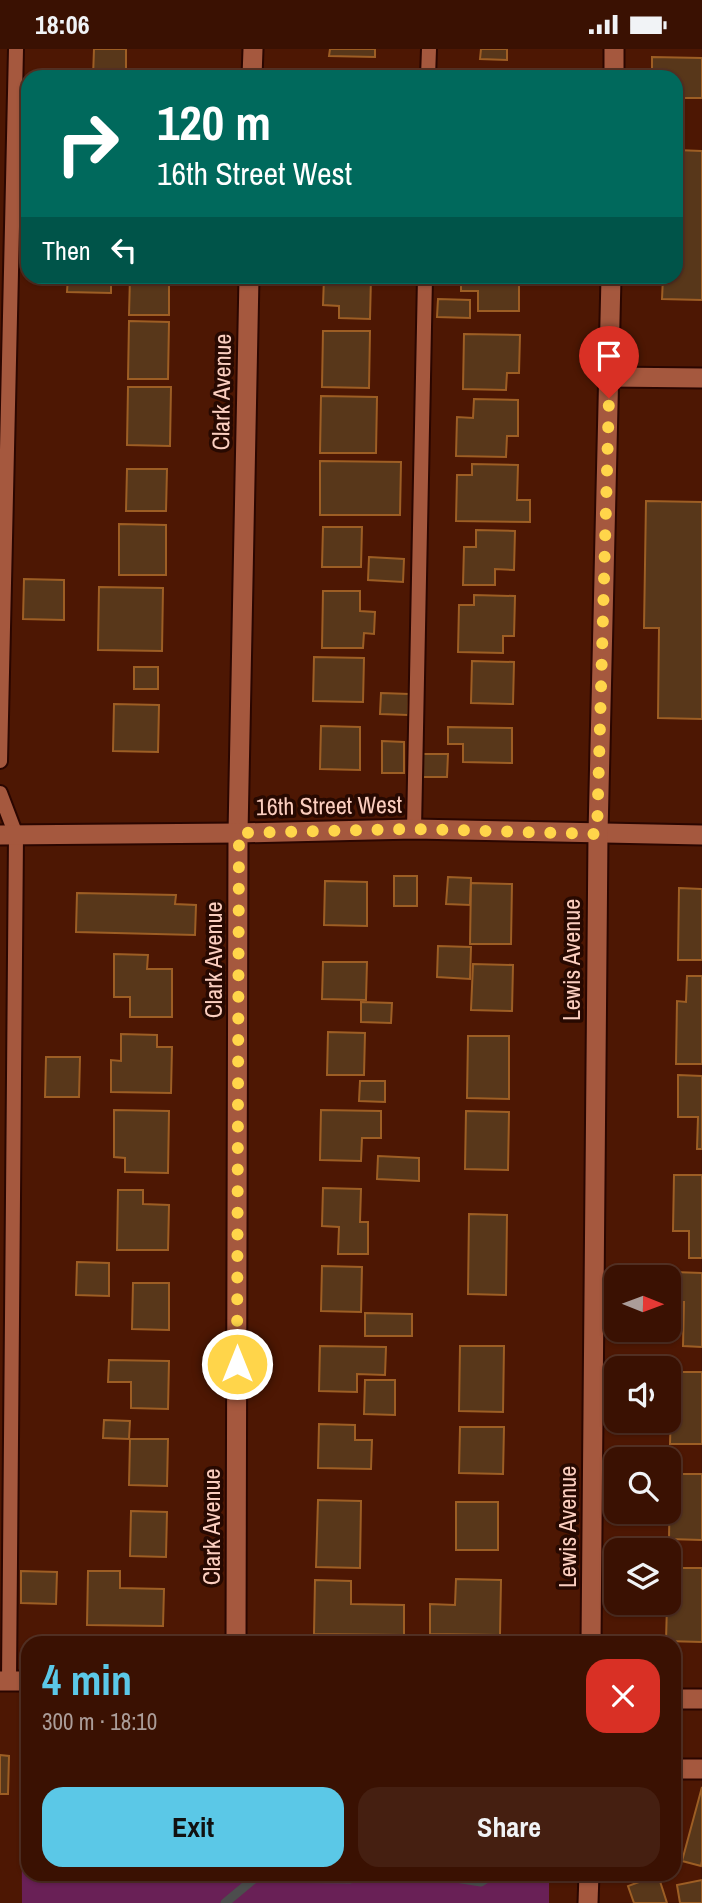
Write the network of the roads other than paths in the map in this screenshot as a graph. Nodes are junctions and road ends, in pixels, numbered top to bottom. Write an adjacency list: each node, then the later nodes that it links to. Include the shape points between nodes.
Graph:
1 (16, 49): 13 (lane)
2 (253, 49): 5 (street)
3 (429, 49): 6 (lane)
4 (614, 49): 7 (street)
5 (253, 70)
6 (428, 70)
7 (614, 70)
8 (249, 284): 16 (street, Clark Avenue)
9 (425, 284): 15 (lane)
10 (611, 284): 11 (street, Lewis Avenue)
11 (609, 377): 12 (street); 17 (street, Lewis Avenue)
12 (702, 378)
13 (0, 761)
14 (0, 793): 18 (lane)
15 (414, 829): 16 (street, 16th Street West); 17 (street, 16th Street West)
16 (239, 833): 18 (street, 16th Street West); 20 (street, Clark Avenue)
17 (597, 834): 19 (street, 16th Street West); 21 (street, Lewis Avenue)
18 (8, 835): 22 (lane)
19 (702, 835)
20 (236, 1636)
21 (592, 1636)
22 (12, 1681)
23 (681, 1699): 24 (street)
24 (702, 1699)
25 (681, 1769): 26 (street)
26 (702, 1769)
27 (589, 1881): 28 (street)
28 (588, 1903)

